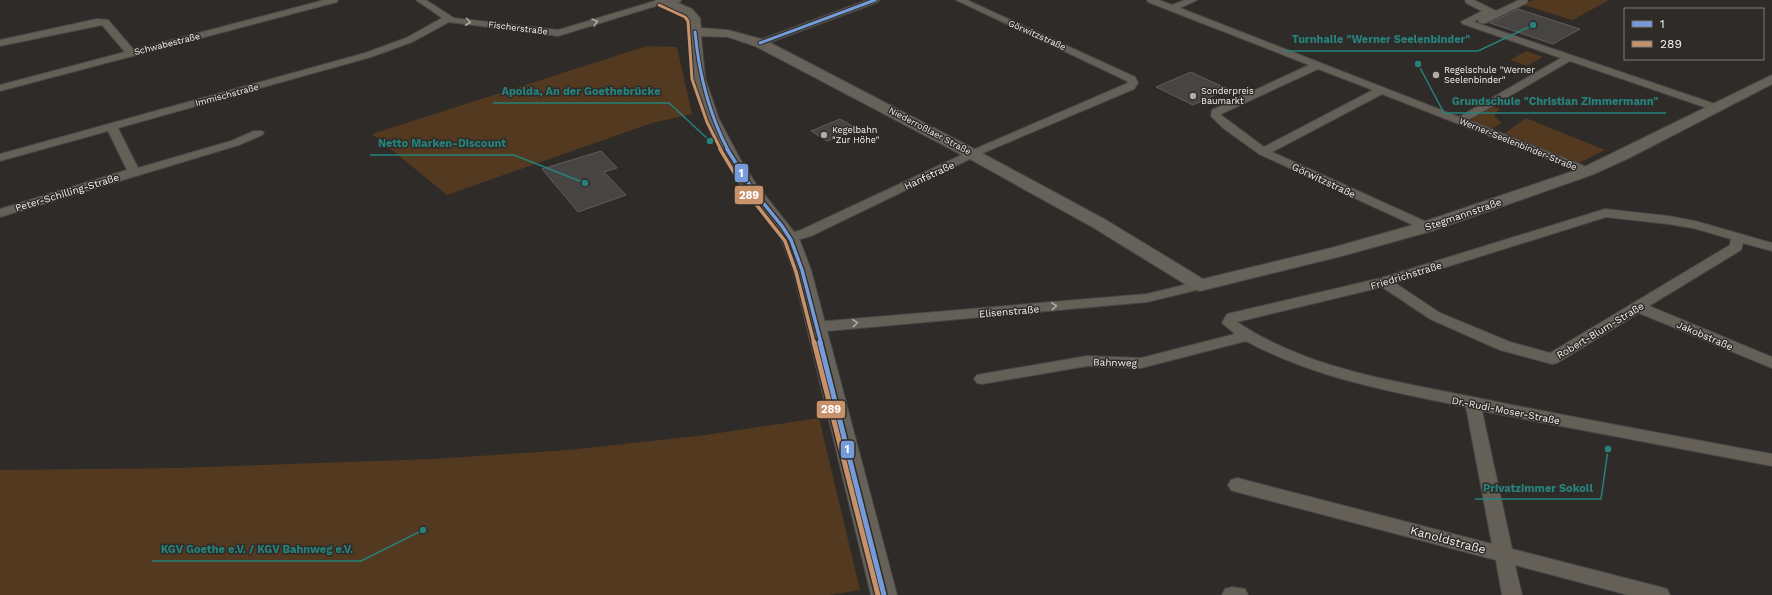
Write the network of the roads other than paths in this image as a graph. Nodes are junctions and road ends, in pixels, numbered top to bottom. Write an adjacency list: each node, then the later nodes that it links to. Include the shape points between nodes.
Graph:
1 (334, 0): 17 (street, Schwabestraße)
2 (420, 0): 12 (street, Fischerstraße)
3 (875, 0): 15 (street)
4 (960, 0): 21 (street, Görwitzstraße, via 1131,79)
5 (1151, 0): 10 (street, Werner-Seelenbinder-Straße)
6 (1193, 0): 10 (street)
7 (1524, 0): 11 (street)
8 (668, 1): 12 (street, Fischerstraße, one-way to 8, via 558,32); 13 (main road, via 693,15)
9 (1468, 1): 11 (street)
10 (1173, 8): 19 (street, Werner-Seelenbinder-Straße)
11 (1492, 12): 16 (street, via 1482,21); 18 (street, via 1466,22)
12 (449, 18): 26 (street, Immischstraße, via 409,40 368,55)
13 (695, 32): 15 (main road, Niederroßlaer Straße, via 733,33); 36 (main road, via 700,83 721,140 749,186)
14 (0, 43): 17 (street, via 105,22)
15 (760, 43): 29 (main road, Niederroßlaer Straße)
16 (1555, 45)
17 (131, 53): 22 (street, Schwabestraße)
18 (1568, 58): 24 (street); 25 (street)
19 (1318, 65): 23 (street, Werner-Seelenbinder-Straße); 28 (street, Görwitzstraße, via 1216,112 1216,116 1227,126)
20 (1772, 79): 24 (main road, Stegmannstraße)
21 (1133, 83): 29 (street, Hanfstraße, via 1130,87)
22 (0, 88)
23 (1381, 90): 25 (street, Werner-Seelenbinder-Straße); 28 (street)
24 (1714, 107): 31 (main road, Stegmannstraße)
25 (1459, 120): 31 (street, Werner-Seelenbinder-Straße)
26 (111, 126): 30 (street, Immischstraße); 32 (street, Peter-Schilling-Straße)
27 (258, 133): 32 (street, Peter-Schilling-Straße, via 235,143)
28 (1263, 152): 34 (street, Görwitzstraße)
29 (972, 154): 36 (street, Hanfstraße, via 806,233); 39 (main road, Niederroßlaer Straße, via 1100,224)
30 (0, 158)
31 (1588, 171): 34 (main road, Stegmannstraße)
32 (134, 172): 33 (street, Peter-Schilling-Straße)
33 (0, 212)
34 (1426, 227): 39 (main road, Stegmannstraße)
35 (1738, 237): 37 (street); 38 (street, Friedrichstraße, via 1668,220 1604,213); 40 (street, Robert-Blum-Straße, via 1736,247)
36 (790, 238): 41 (main road, via 802,270)
37 (1772, 247)
38 (1384, 282): 40 (street, Robert-Blum-Straße, via 1435,316 1506,346 1552,359); 42 (street, Friedrichstraße, via 1232,317 1229,323)
39 (1200, 285): 41 (street, Elisenstraße, one-way to 39, via 1147,298)
40 (1638, 307): 43 (street, Jakobstraße)
41 (817, 333): 49 (main road)
42 (1247, 336): 44 (street, Bahnweg, via 1141,363 1087,361); 45 (street, Dr.-Rudi-Moser-Straße, via 1289,357 1327,370)
43 (1772, 363)
44 (982, 379)
45 (1473, 404): 46 (street, Dr.-Rudi-Moser-Straße); 48 (street)
46 (1772, 460)
47 (1236, 485): 48 (street, Kanoldstraße)
48 (1504, 555): 52 (street); 53 (street, Kanoldstraße)
49 (884, 595)
50 (1232, 595): 51 (street)
51 (1238, 595)
52 (1512, 595)
53 (1660, 595)

